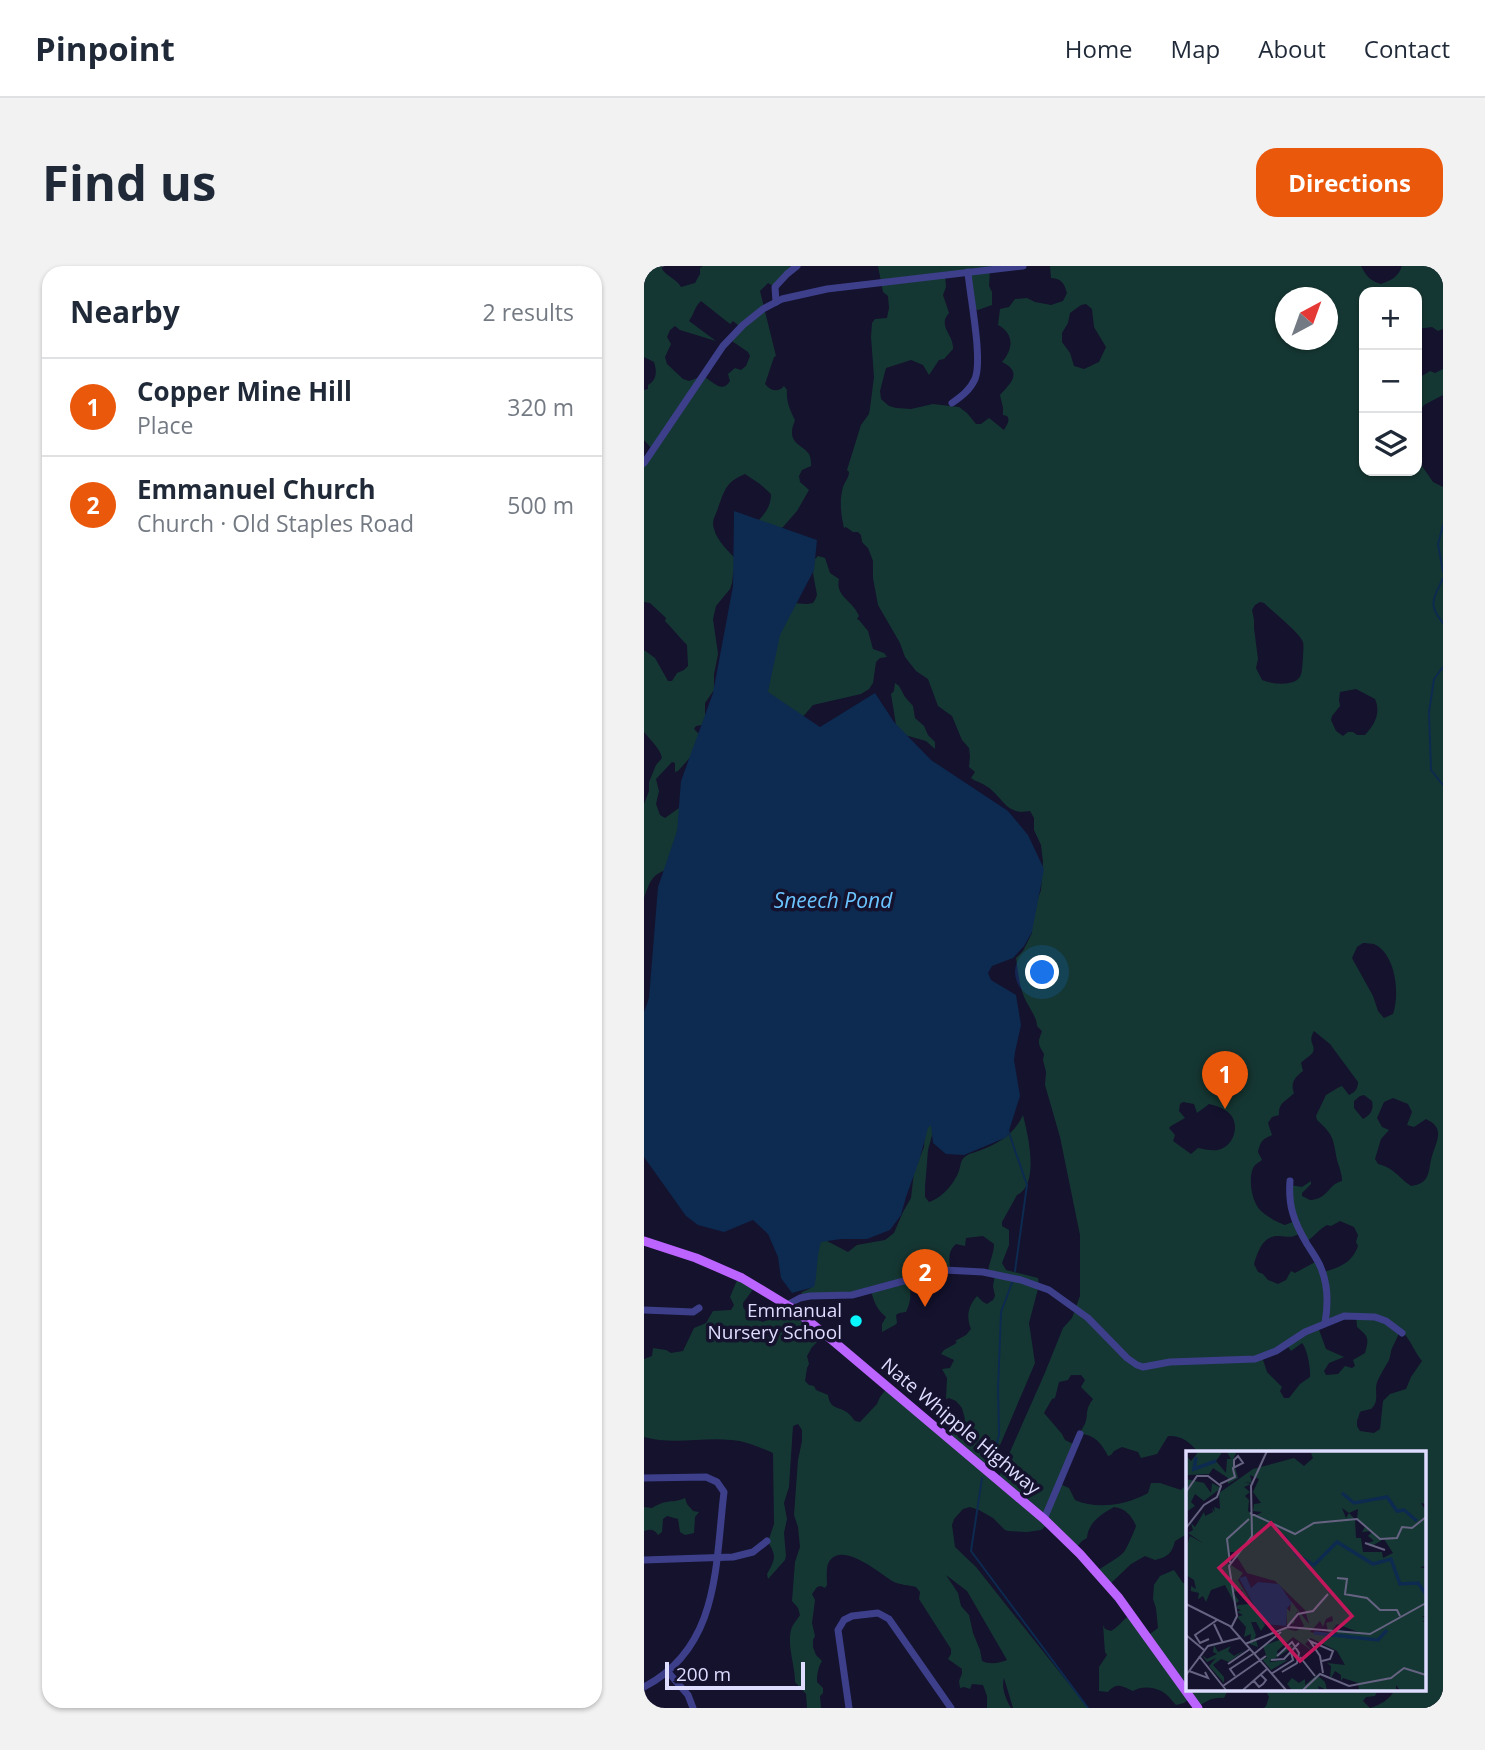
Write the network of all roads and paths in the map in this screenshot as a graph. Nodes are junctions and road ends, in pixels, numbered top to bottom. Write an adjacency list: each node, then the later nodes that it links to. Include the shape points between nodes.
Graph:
1 (797, 266): 4 (street, via 775,287)
2 (1023, 266): 3 (street)
3 (968, 272): 4 (street, via 827,289); 5 (street, via 977,370 968,391)
4 (776, 302): 6 (street, via 730,337)
5 (952, 403)
6 (644, 463)
7 (1290, 1181): 12 (street, via 1294,1217 1324,1276)
8 (644, 1241): 9 (main road, Nate Whipple Highway, via 714,1265)
9 (787, 1305): 12 (street, via 810,1296 852,1295 944,1270 983,1272 1049,1290 1143,1367 1255,1359); 16 (main road, Nate Whipple Highway)
10 (699, 1308): 11 (street, via 693,1312)
11 (644, 1310)
12 (1325, 1323): 13 (street, via 1344,1316 1375,1317)
13 (1402, 1333)
14 (1080, 1434): 16 (street)
15 (644, 1478): 18 (street, via 706,1477 720,1486)
16 (1044, 1519): 25 (main road, Nate Whipple Highway, via 1119,1598)
17 (767, 1541): 18 (street, via 743,1556)
18 (716, 1557): 19 (street); 20 (street, via 707,1614 692,1644)
19 (644, 1560)
20 (668, 1672): 21 (street); 22 (street)
21 (644, 1687)
22 (693, 1708)
23 (849, 1708): 24 (street, via 838,1630 846,1618 875,1613 889,1619)
24 (951, 1708)
25 (1198, 1708)

